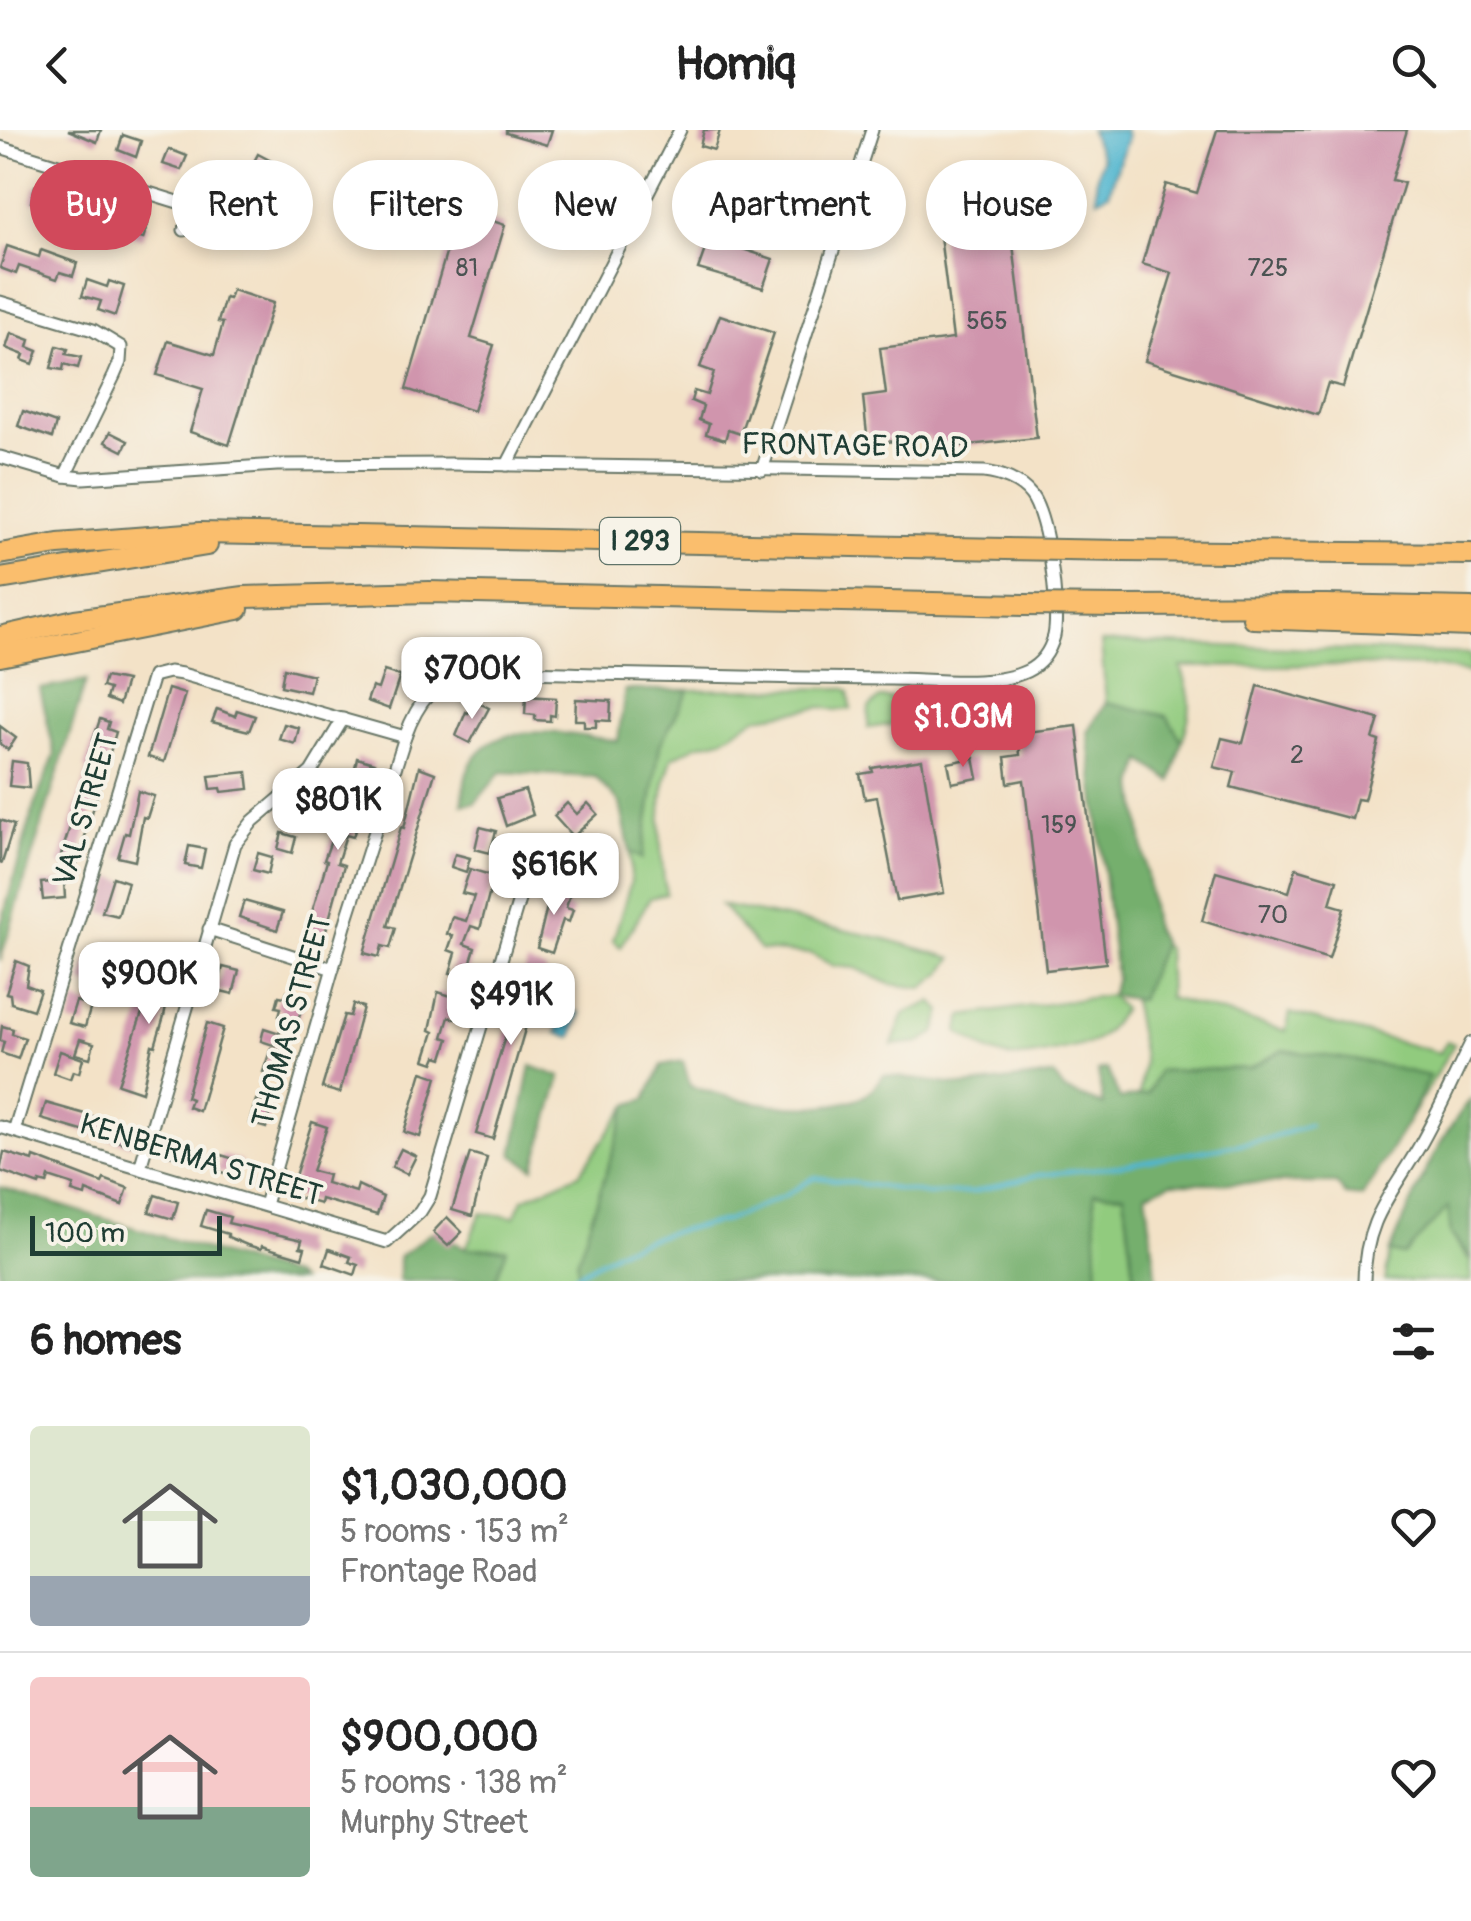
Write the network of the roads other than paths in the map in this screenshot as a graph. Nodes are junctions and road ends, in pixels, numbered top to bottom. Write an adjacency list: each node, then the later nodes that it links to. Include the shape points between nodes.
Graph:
1 (680, 130): 7 (street)
2 (872, 130): 8 (street)
3 (0, 147): 4 (street)
4 (172, 200)
5 (0, 302): 9 (street, via 93,330 120,347 120,362)
6 (0, 457): 9 (street, FRONTAGE ROAD)
7 (508, 465): 8 (street, FRONTAGE ROAD); 9 (street, FRONTAGE ROAD, via 277,465)
8 (762, 470): 21 (street, FRONTAGE ROAD, via 984,472 1024,487 1037,504 1050,560 1056,625 1046,654 1025,672 985,680 472,671 431,690)
9 (65, 476)
10 (274, 537): 11 (highway, via 200,533); 12 (highway, I 293, bridge); 13 (highway, I 293)
11 (0, 554)
12 (1466, 554)
13 (0, 579)
14 (293, 598): 15 (highway, I 293, bridge, via 502,593); 18 (highway, I 293, via 184,603); 19 (highway)
15 (1162, 606): 16 (highway, I 293); 17 (highway, via 1258,619)
16 (1471, 608)
17 (1471, 626)
18 (0, 638)
19 (0, 656)
20 (344, 720): 21 (street); 23 (street, via 311,772 239,837); 27 (street, VAL STREET, via 182,674 153,676)
21 (405, 737): 24 (street, THOMAS STREET)
22 (534, 850): 29 (street, KENBERMA STREET, via 420,1212 387,1242)
23 (210, 930): 24 (street); 28 (street)
24 (333, 968): 29 (street, THOMAS STREET)
25 (1471, 1043): 30 (street, via 1376,1218)
26 (0, 1127): 27 (street, KENBERMA STREET)
27 (14, 1131): 28 (street, KENBERMA STREET)
28 (140, 1168): 29 (street, KENBERMA STREET)
29 (265, 1206)
30 (1364, 1281)

